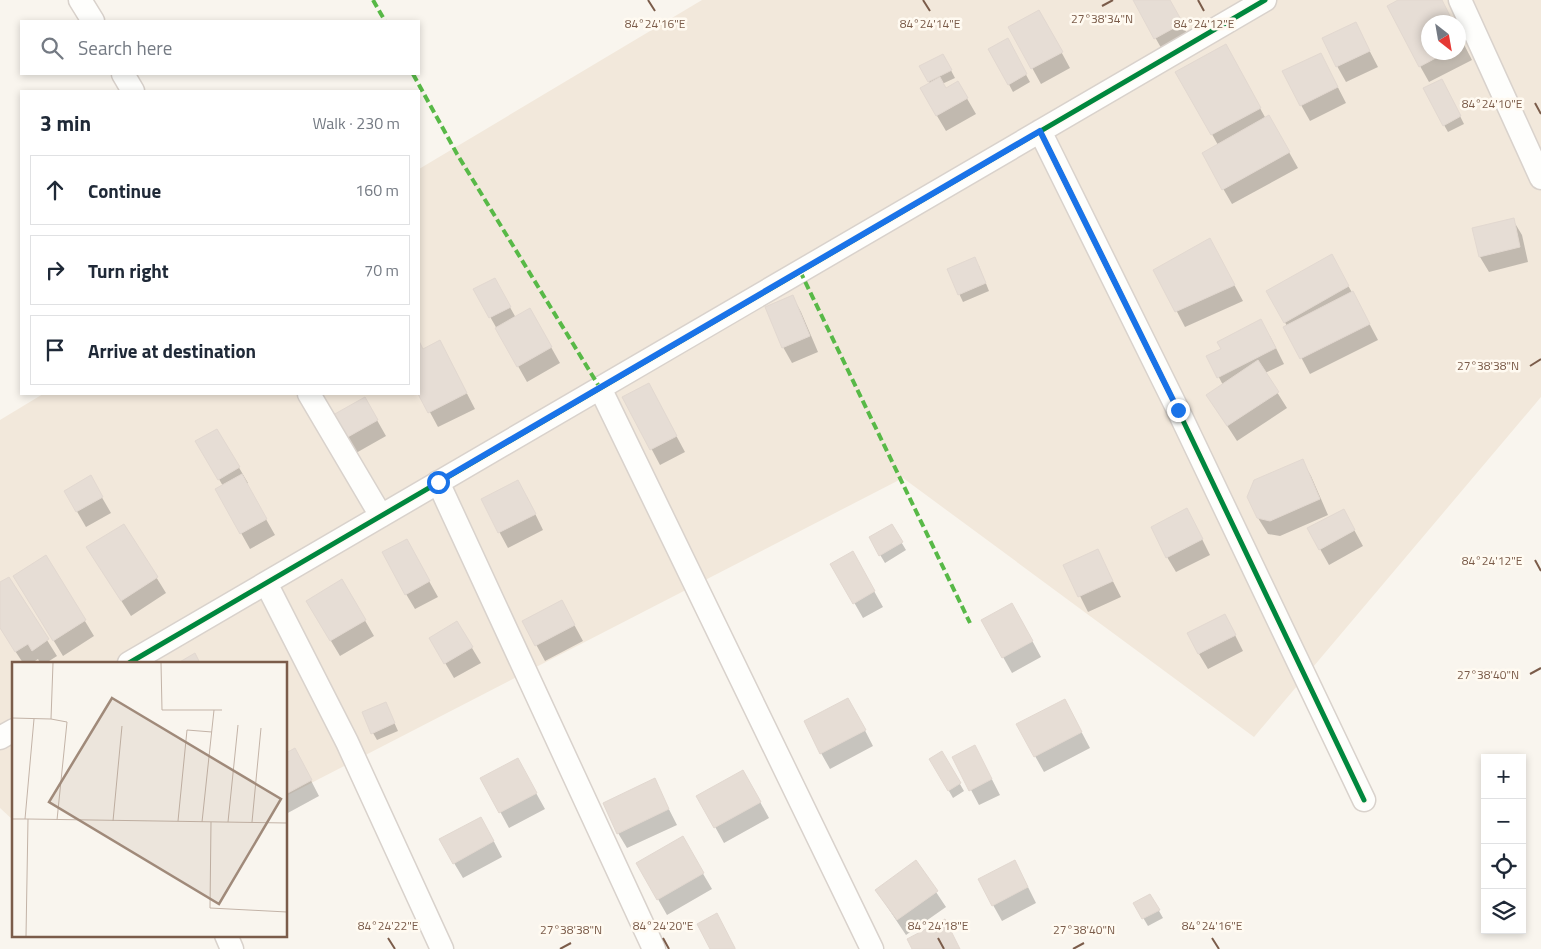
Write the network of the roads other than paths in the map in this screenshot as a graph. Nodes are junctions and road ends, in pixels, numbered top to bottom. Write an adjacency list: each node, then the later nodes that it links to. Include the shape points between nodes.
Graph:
1 (80, 0): 4 (street)
2 (1264, 0): 7 (street)
3 (1460, 0): 8 (street)
4 (92, 20)
5 (124, 75): 6 (street)
6 (132, 90)
7 (1040, 131): 9 (street); 17 (street)
8 (1541, 178)
9 (600, 388): 11 (street); 22 (street)
10 (311, 395): 12 (street)
11 (438, 482): 12 (street); 21 (street)
12 (381, 516): 13 (street)
13 (266, 583): 14 (street); 20 (street, via 347,742)
14 (131, 662)
15 (12, 731): 16 (street)
16 (0, 738)
17 (1364, 800)
18 (226, 936): 19 (street)
19 (232, 949)
20 (442, 949)
21 (654, 949)
22 (872, 949)

